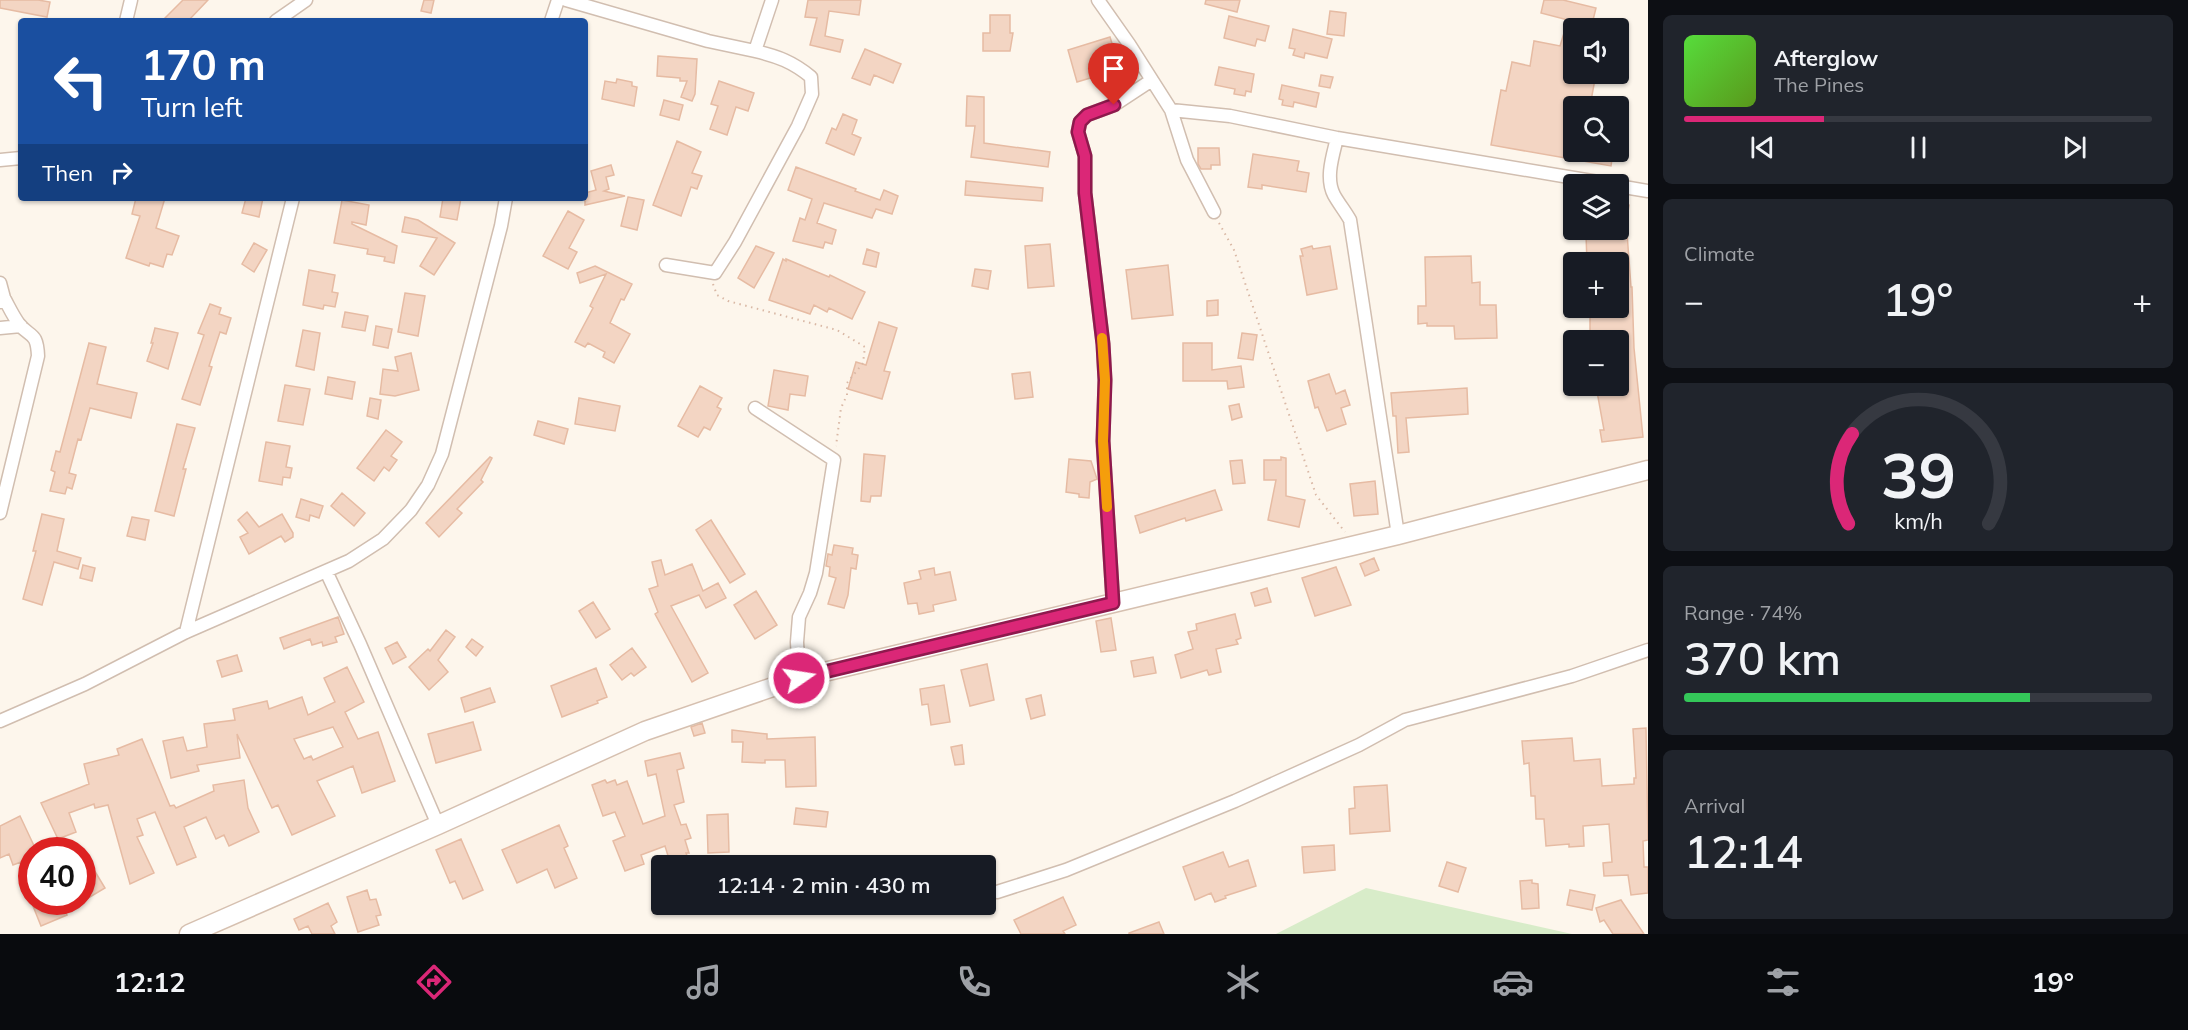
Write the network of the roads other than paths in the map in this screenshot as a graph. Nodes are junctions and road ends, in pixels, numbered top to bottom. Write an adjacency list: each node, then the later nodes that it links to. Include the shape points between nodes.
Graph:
1 (131, 0): 7 (street)
2 (306, 0): 8 (street)
3 (558, 0): 9 (street)
4 (566, 0): 10 (street)
5 (771, 0): 10 (street)
6 (1098, 0): 11 (street)
7 (127, 18)
8 (280, 18)
9 (552, 18)
10 (755, 51): 22 (street, via 797,65 811,77 812,94 716,273)
11 (1152, 80): 12 (street); 32 (street, via 1114,105 1087,115 1078,132 1085,156 1085,193 1103,344 1103,441)
12 (1170, 110): 13 (street, via 1230,116); 21 (street, via 1187,160)
13 (1337, 138): 16 (street); 30 (street, via 1330,185 1350,220)
14 (18, 159): 15 (street)
15 (2, 163)
16 (1563, 176)
17 (1629, 188): 18 (street)
18 (1648, 191)
19 (292, 201): 33 (street)
20 (505, 201): 31 (street, via 442,454 428,485 383,539)
21 (1214, 212)
22 (666, 265)
23 (0, 283): 24 (street)
24 (2, 300): 25 (street)
25 (21, 326): 26 (street); 29 (street, via 32,333 38,356)
26 (0, 328)
27 (755, 408): 35 (street, via 834,460 816,573 799,617)
28 (1648, 470): 30 (street)
29 (0, 513)
30 (1398, 535): 32 (street)
31 (326, 571): 33 (street); 37 (street)
32 (1113, 603): 35 (street)
33 (186, 632): 36 (street, via 85,684)
34 (1648, 650): 38 (street, via 1572,676 1405,720 1236,801 1065,870)
35 (799, 678): 37 (street, via 645,731)
36 (0, 721)
37 (438, 825): 39 (street)
38 (997, 892)
39 (189, 934)

